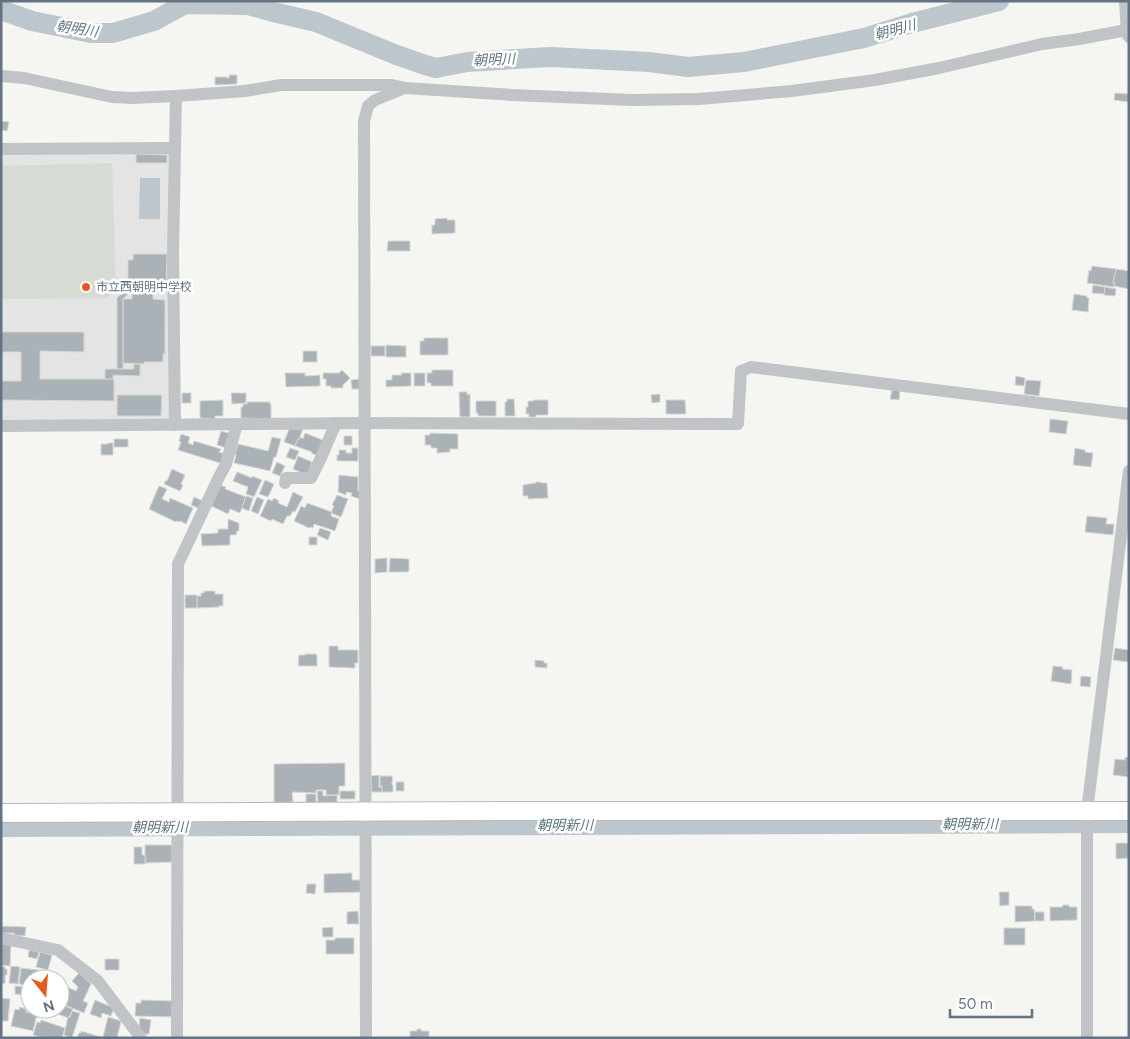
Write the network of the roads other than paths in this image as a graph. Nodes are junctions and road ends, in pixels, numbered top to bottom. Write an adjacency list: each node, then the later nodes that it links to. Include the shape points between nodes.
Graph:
1 (1125, 1): 2 (street)
2 (1128, 34): 4 (street, via 1042,44 875,80 708,98 632,100)
3 (1, 76): 5 (street, via 112,97)
4 (405, 88): 5 (street, via 392,85 282,86); 10 (street, via 375,100 368,106 364,121)
5 (176, 96): 7 (street)
6 (1, 148): 7 (street)
7 (175, 148): 12 (street)
8 (1129, 414): 10 (street, via 751,367 741,371 738,424)
9 (336, 423): 10 (street); 11 (street); 15 (street, via 310,478 286,478)
10 (366, 423): 20 (street)
11 (237, 424): 12 (street); 18 (street, via 226,464 178,564)
12 (175, 425): 13 (street)
13 (1, 426)
14 (1129, 471): 19 (street)
15 (285, 482)
16 (1129, 811): 19 (street)
17 (1, 813): 18 (street)
18 (177, 817): 20 (street); 23 (street)
19 (1087, 820): 20 (street); 25 (street)
20 (365, 821): 24 (street)
21 (1, 938): 22 (street, via 58,950 98,980)
22 (142, 1038)
23 (177, 1038)
24 (366, 1038)
25 (1087, 1038)

